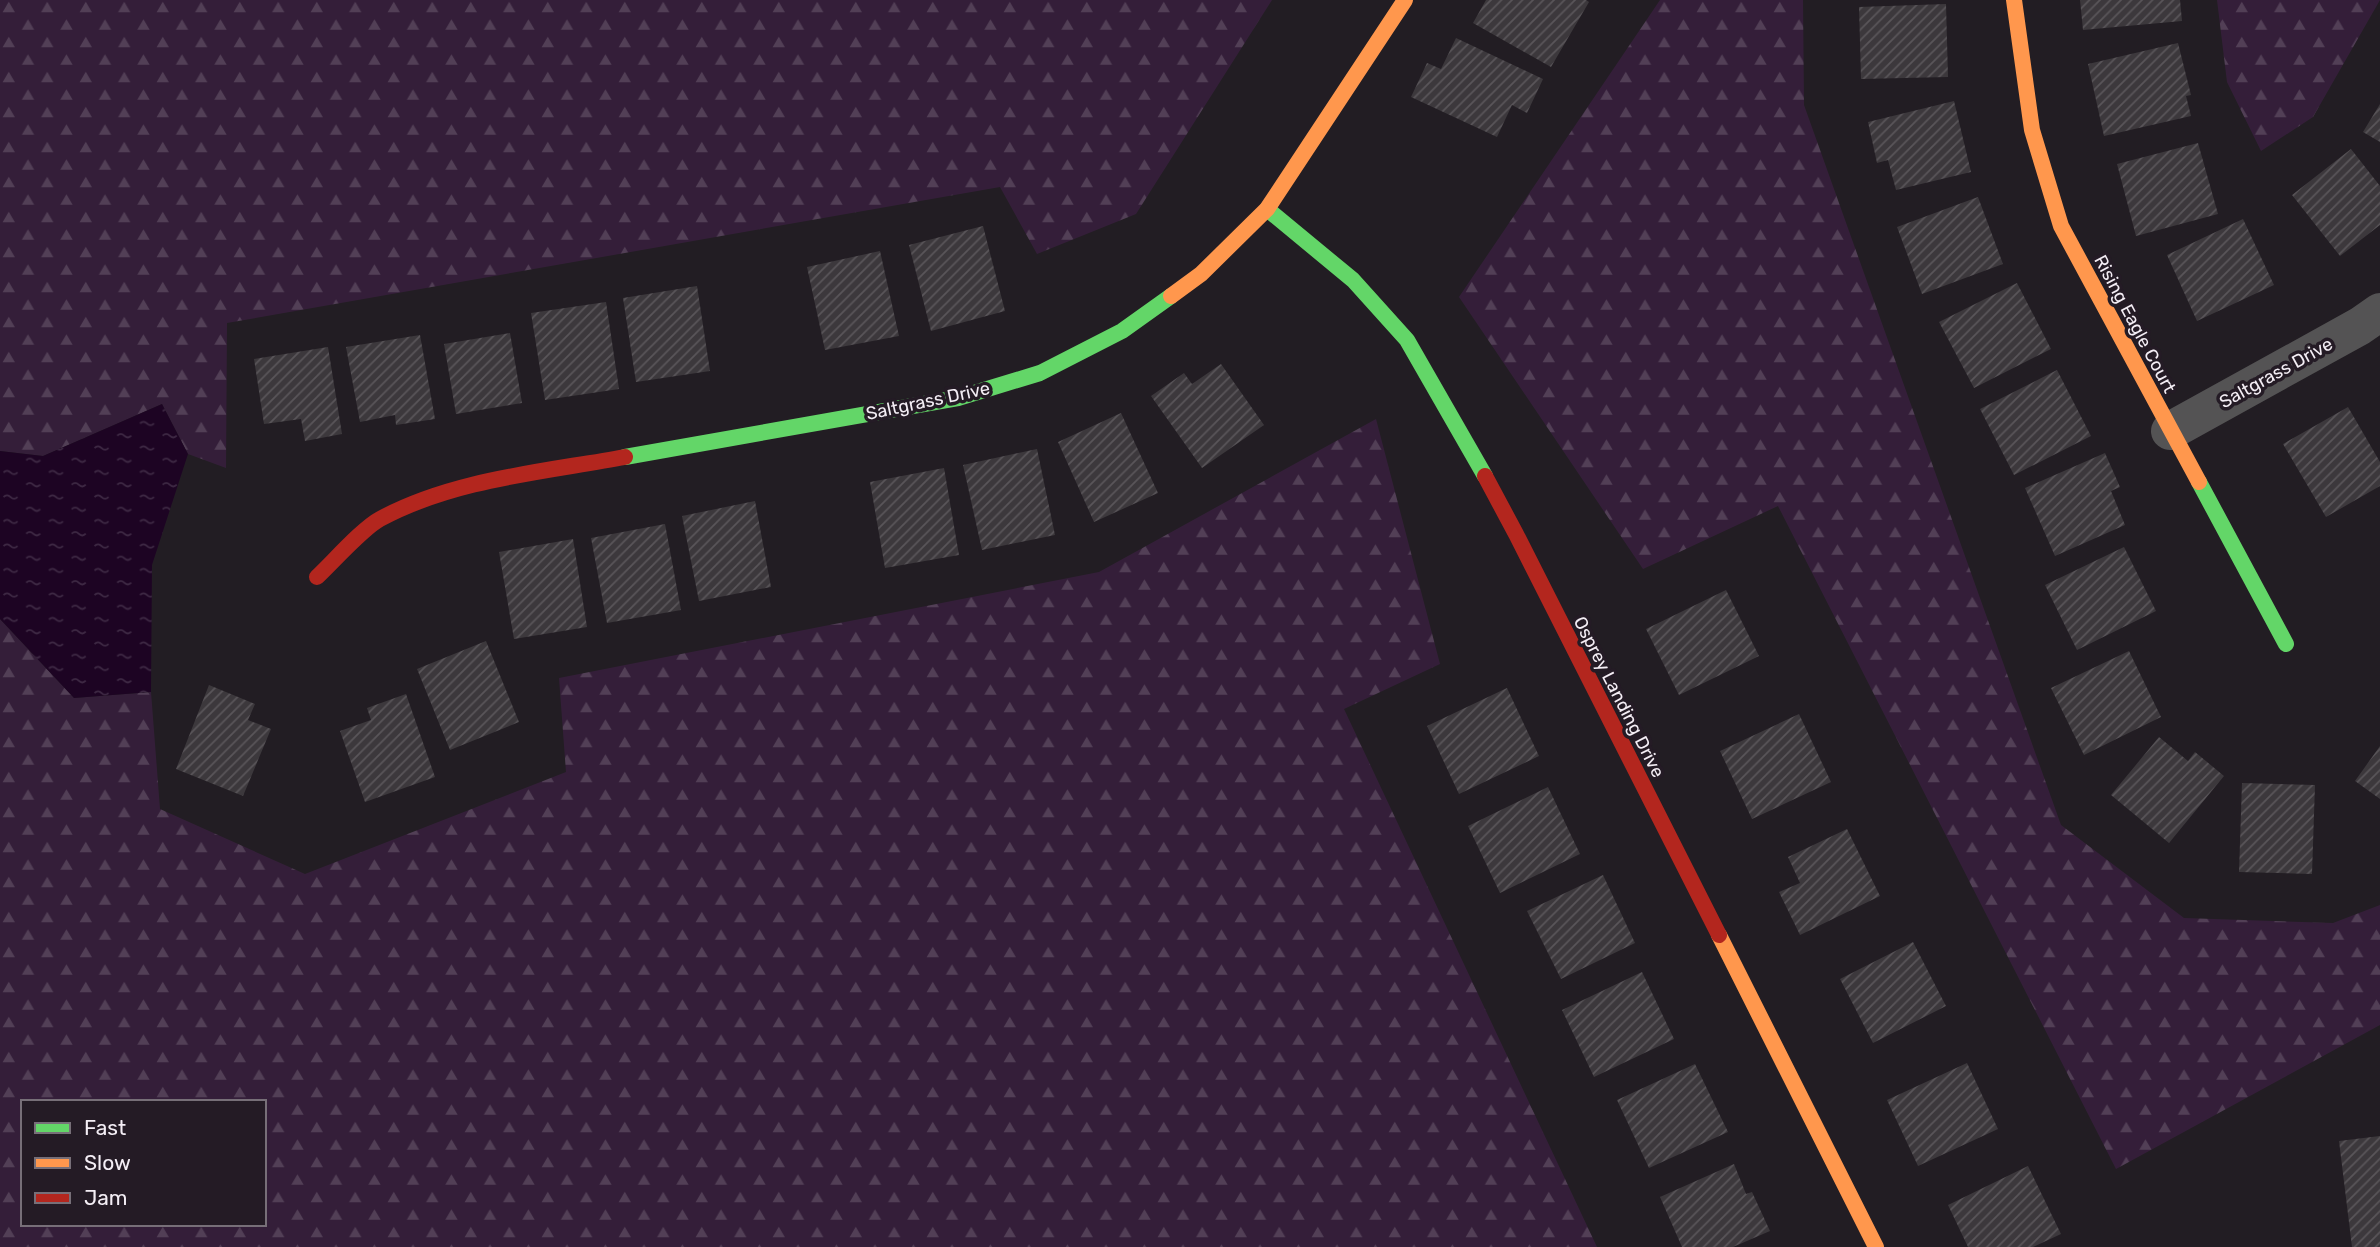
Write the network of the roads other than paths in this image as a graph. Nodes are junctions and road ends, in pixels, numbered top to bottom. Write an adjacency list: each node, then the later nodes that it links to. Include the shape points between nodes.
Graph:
1 (1405, 0): 3 (street, Saltgrass Drive)
2 (2014, 0): 5 (street, Rising Eagle Court, via 2032,130 2061,226)
3 (1267, 209): 6 (street, Saltgrass Drive, via 1202,274 1122,331 1040,373 958,398 493,481 432,496 378,520); 8 (street, Osprey Landing Drive, via 1353,280 1407,340 1435,386 1516,534)
4 (2380, 312): 5 (street, Saltgrass Drive)
5 (2170, 431): 7 (street, Rising Eagle Court)
6 (317, 577)
7 (2286, 644)
8 (1876, 1247)

